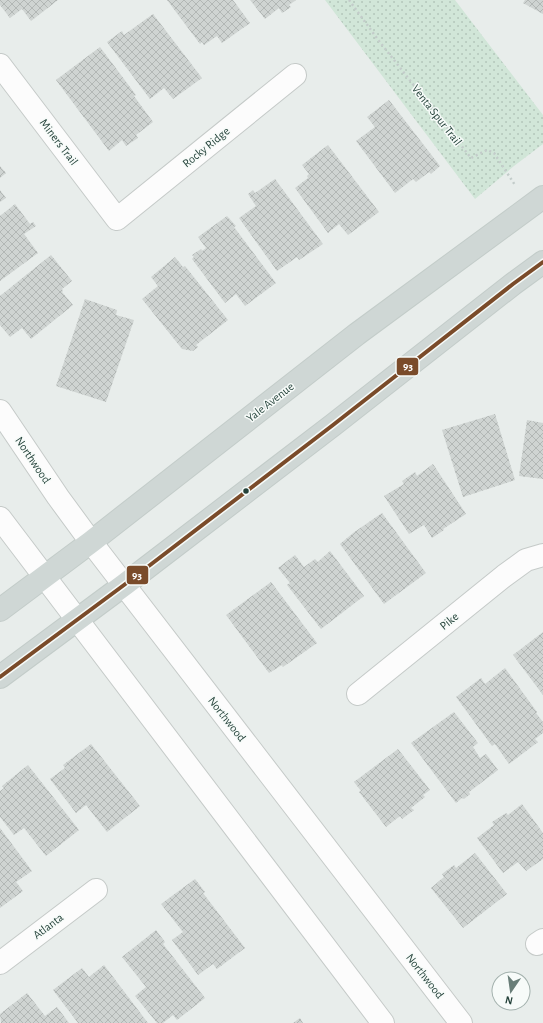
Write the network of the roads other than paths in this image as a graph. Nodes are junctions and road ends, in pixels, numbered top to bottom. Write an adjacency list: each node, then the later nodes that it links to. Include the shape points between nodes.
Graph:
1 (0, 65): 4 (street, Miners Trail)
2 (295, 74): 4 (street, Rocky Ridge)
3 (537, 201): 8 (main road, Yale Avenue, via 356,334)
4 (118, 219)
5 (543, 262): 11 (main road)
6 (0, 411): 8 (street, Northwood)
7 (0, 518): 10 (street)
8 (91, 542): 10 (main road, Yale Avenue); 11 (street, Northwood)
9 (543, 555): 15 (street, Pike, via 526,560 504,576)
10 (44, 577): 12 (main road, Yale Avenue); 13 (street)
11 (124, 585): 13 (main road); 19 (street, Northwood)
12 (0, 610)
13 (77, 620): 14 (main road); 18 (street)
14 (0, 677)
15 (358, 694)
16 (96, 890): 17 (street, Atlanta)
17 (0, 963)
18 (383, 1023)
19 (461, 1023)

